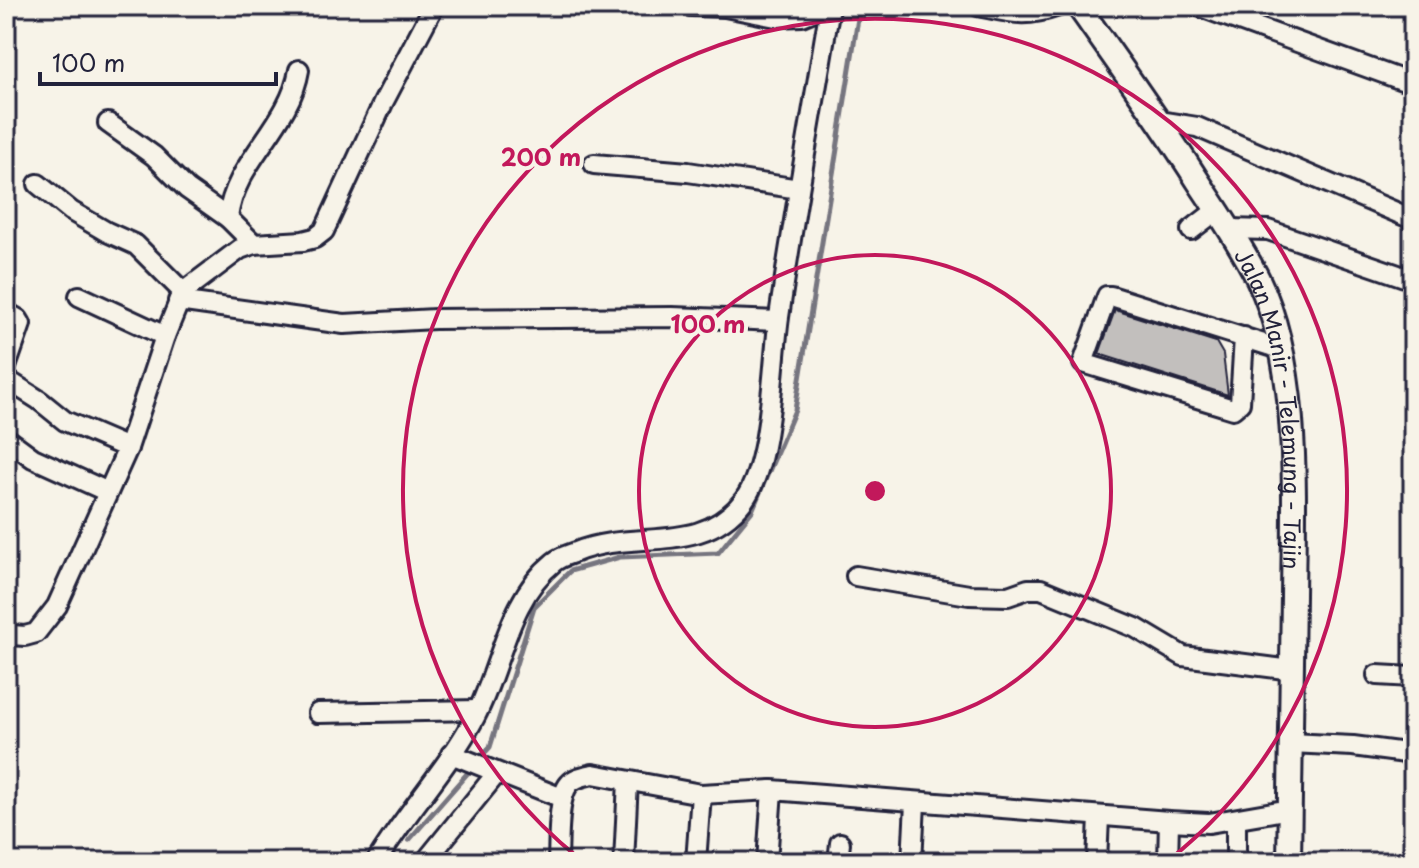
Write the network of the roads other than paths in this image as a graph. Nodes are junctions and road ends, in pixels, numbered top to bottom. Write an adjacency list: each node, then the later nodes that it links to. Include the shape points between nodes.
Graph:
1 (434, 6): 19 (street, via 324,231 303,241)
2 (691, 6): 3 (street, via 776,17 802,16)
3 (828, 6): 14 (street)
4 (978, 6): 5 (street, via 1035,15)
5 (1059, 6)
6 (1078, 6): 10 (main road, Jalan Manir - Telemung - Tajin)
7 (1198, 6): 9 (street)
8 (299, 70): 15 (street, via 273,132 246,168)
9 (1413, 84)
10 (1159, 121): 16 (street, via 1197,127); 17 (main road, Jalan Manir - Telemung - Tajin)
11 (108, 123): 15 (street)
12 (594, 164): 14 (street)
13 (38, 184): 22 (street, via 71,211 136,245)
14 (799, 189): 24 (street)
15 (228, 218): 19 (street)
16 (1412, 219)
17 (1223, 220): 18 (street); 20 (street, via 1268,230); 27 (main road, Jalan Manir - Telemung - Tajin, via 1258,280)
18 (1191, 230)
19 (254, 244): 22 (street, via 205,273)
20 (1413, 280)
21 (79, 296): 25 (street)
22 (180, 296): 24 (street, via 344,324 641,317); 25 (street)
23 (6, 312): 28 (street, via 21,324)
24 (778, 321): 38 (street, via 758,475 745,498 709,530 691,536 617,542 556,559 521,600)
25 (165, 336): 31 (street)
26 (1244, 337): 26 (street, via 1107,296 1083,363 1233,409 1240,403); 27 (street)
27 (1280, 349): 35 (main road, Jalan Manir - Telemung - Tajin, via 1290,425)
28 (6, 367)
29 (6, 379): 31 (street, via 65,421)
30 (6, 438): 32 (street, via 33,458)
31 (128, 448): 32 (street)
32 (108, 492): 34 (street, via 46,624 25,636)
33 (856, 576): 35 (street, via 969,595 1008,596 1041,589 1136,628 1183,656)
34 (6, 632)
35 (1292, 670): 40 (main road, Jalan Manir - Telemung - Tajin)
36 (1377, 675): 37 (street)
37 (1413, 677)
38 (478, 710): 39 (street); 41 (street)
39 (318, 713)
40 (1290, 743): 42 (street); 49 (main road, Jalan Manir - Telemung - Tajin)
41 (451, 754): 43 (street); 53 (street)
42 (1413, 754)
43 (493, 771): 47 (street); 54 (street)
44 (628, 781): 46 (street); 47 (street, via 593,774 568,785); 56 (street)
45 (772, 790): 46 (street); 48 (street); 58 (street)
46 (701, 794): 57 (street)
47 (562, 798): 55 (street)
48 (915, 803): 50 (street); 59 (street)
49 (1290, 809): 51 (street); 63 (main road, Jalan Manir - Telemung - Tajin)
50 (1099, 817): 52 (street); 60 (street)
51 (1236, 820): 52 (street); 62 (street)
52 (1169, 821): 61 (street)
53 (376, 862)
54 (425, 862)
55 (558, 862)
56 (624, 862)
57 (696, 862)
58 (767, 862)
59 (912, 862)
60 (1097, 862)
61 (1168, 862)
62 (1236, 862)
63 (1289, 862)

